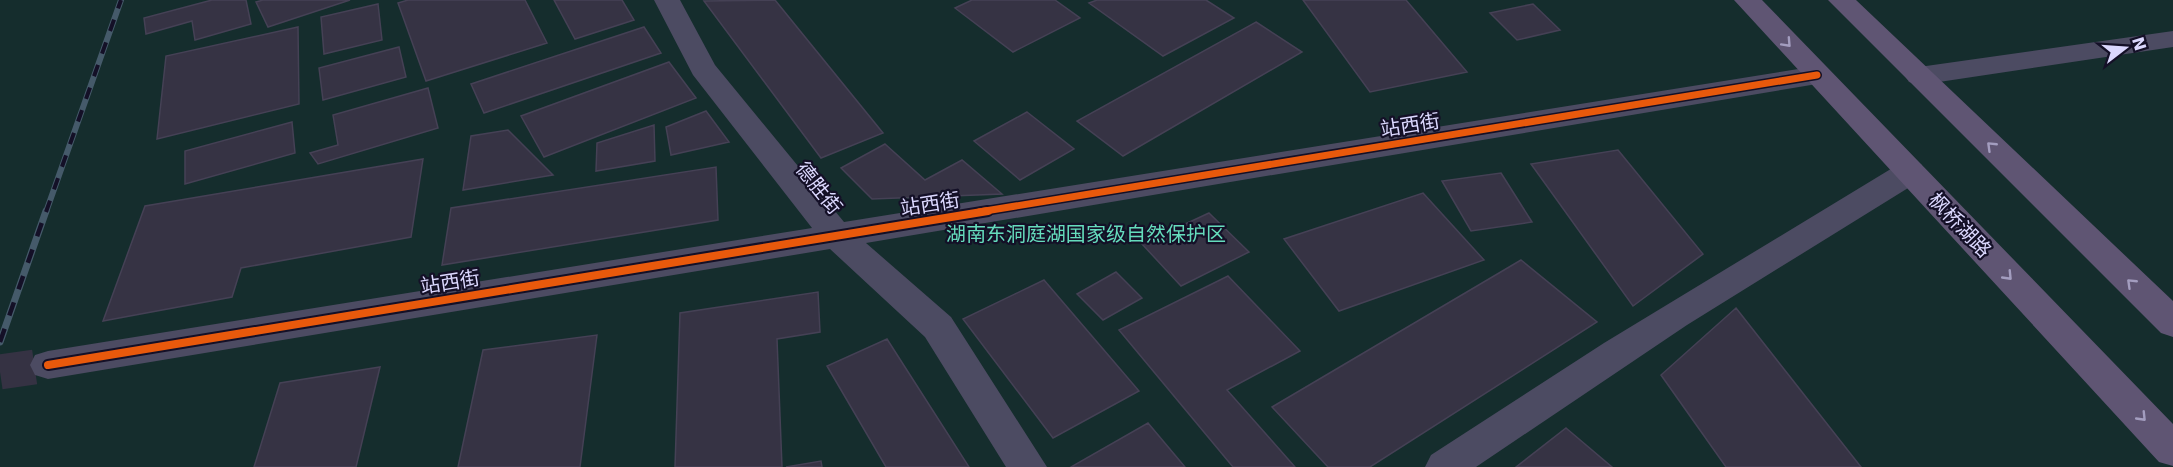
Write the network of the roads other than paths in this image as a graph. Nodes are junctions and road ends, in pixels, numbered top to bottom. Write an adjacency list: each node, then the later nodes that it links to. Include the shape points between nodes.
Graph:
1 (667, 0): 8 (street, 德胜街, via 703,69)
2 (1747, 0): 5 (main road, 枫桥湖路, one-way to 5)
3 (1841, 0): 6 (main road)
4 (2173, 39): 6 (street)
5 (1817, 75): 7 (main road, 枫桥湖路); 8 (street, 站西街)
6 (1919, 76): 9 (main road, one-way to 6)
7 (1910, 172): 11 (main road, 枫桥湖路, one-way to 11); 13 (street, via 1532,406)
8 (837, 236): 10 (street, 站西街); 12 (street, 德胜街, via 938,327)
9 (2173, 323)
10 (48, 364)
11 (2173, 450)
12 (1028, 467)
13 (1445, 467)

